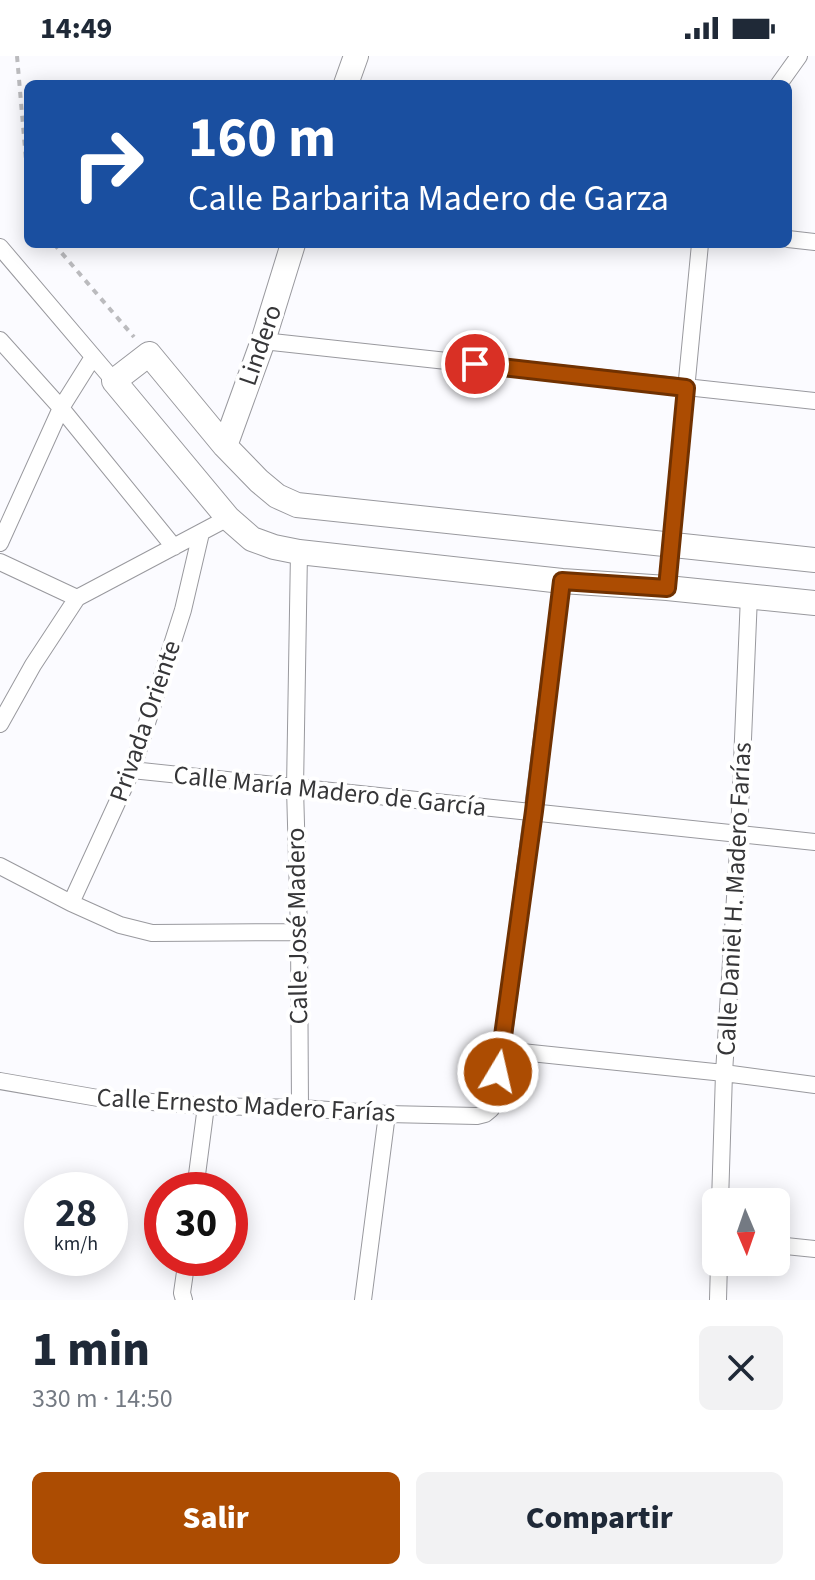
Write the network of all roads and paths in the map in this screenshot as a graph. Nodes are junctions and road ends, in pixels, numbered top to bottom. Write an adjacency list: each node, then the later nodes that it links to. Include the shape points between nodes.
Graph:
1 (17, 56): 6 (path)
2 (356, 56): 4 (street)
3 (799, 56): 5 (street)
4 (347, 80)
5 (782, 80)
6 (24, 137)
7 (792, 239): 8 (street)
8 (815, 242)
9 (0, 247): 15 (street)
10 (56, 248): 16 (path)
11 (292, 248): 14 (street, Lindero)
12 (700, 248): 17 (street)
13 (0, 340): 19 (street)
14 (263, 341): 17 (street); 20 (street, Lindero)
15 (93, 357): 16 (street); 19 (street)
16 (131, 368): 20 (street); 21 (street)
17 (686, 388): 18 (street); 25 (street)
18 (815, 401)
19 (61, 408): 23 (street); 24 (street)
20 (225, 446): 25 (street, via 277,496 297,505)
21 (228, 518): 22 (street); 26 (street, via 252,539)
22 (201, 533): 24 (street); 35 (street, Privada Oriente, via 183,610)
23 (0, 543)
24 (174, 547): 32 (street)
25 (672, 549): 27 (street); 30 (street)
26 (299, 552): 29 (street); 36 (street, Calle José Madero)
27 (815, 560)
28 (0, 562): 32 (street)
29 (562, 581): 30 (street); 37 (street)
30 (668, 582): 31 (street)
31 (749, 596): 33 (street); 38 (street, Calle Daniel H. Madero Farías)
32 (77, 598): 34 (street)
33 (815, 603)
34 (0, 724)
35 (132, 770): 36 (street, Calle María Madero de García); 41 (street, Privada Oriente)
36 (295, 788): 37 (street, Calle María Madero de García); 42 (street, Calle José Madero)
37 (534, 811): 38 (street, Calle María Madero de García); 43 (street)
38 (739, 834): 39 (street, Calle María Madero de García); 44 (street, Calle Daniel H. Madero Farías)
39 (815, 842)
40 (0, 866): 41 (street)
41 (71, 903): 42 (street, via 152,933)
42 (299, 932): 48 (street, Calle José Madero)
43 (502, 1050): 44 (street); 49 (street, Calle Ernesto Madero Farías, via 491,1109 485,1114)
44 (724, 1073): 46 (street); 51 (street, Calle Daniel H. Madero Farías)
45 (0, 1081): 47 (street, Calle Ernesto Madero Farías, via 98,1098)
46 (815, 1085)
47 (206, 1106): 48 (street, Calle Ernesto Madero Farías); 50 (street)
48 (300, 1108): 49 (street, Calle Ernesto Madero Farías)
49 (387, 1114): 57 (street)
50 (197, 1172)
51 (720, 1188)
52 (790, 1246): 53 (street)
53 (815, 1249)
54 (184, 1276): 56 (street)
55 (719, 1276): 58 (street)
56 (184, 1300)
57 (363, 1300)
58 (718, 1300)

